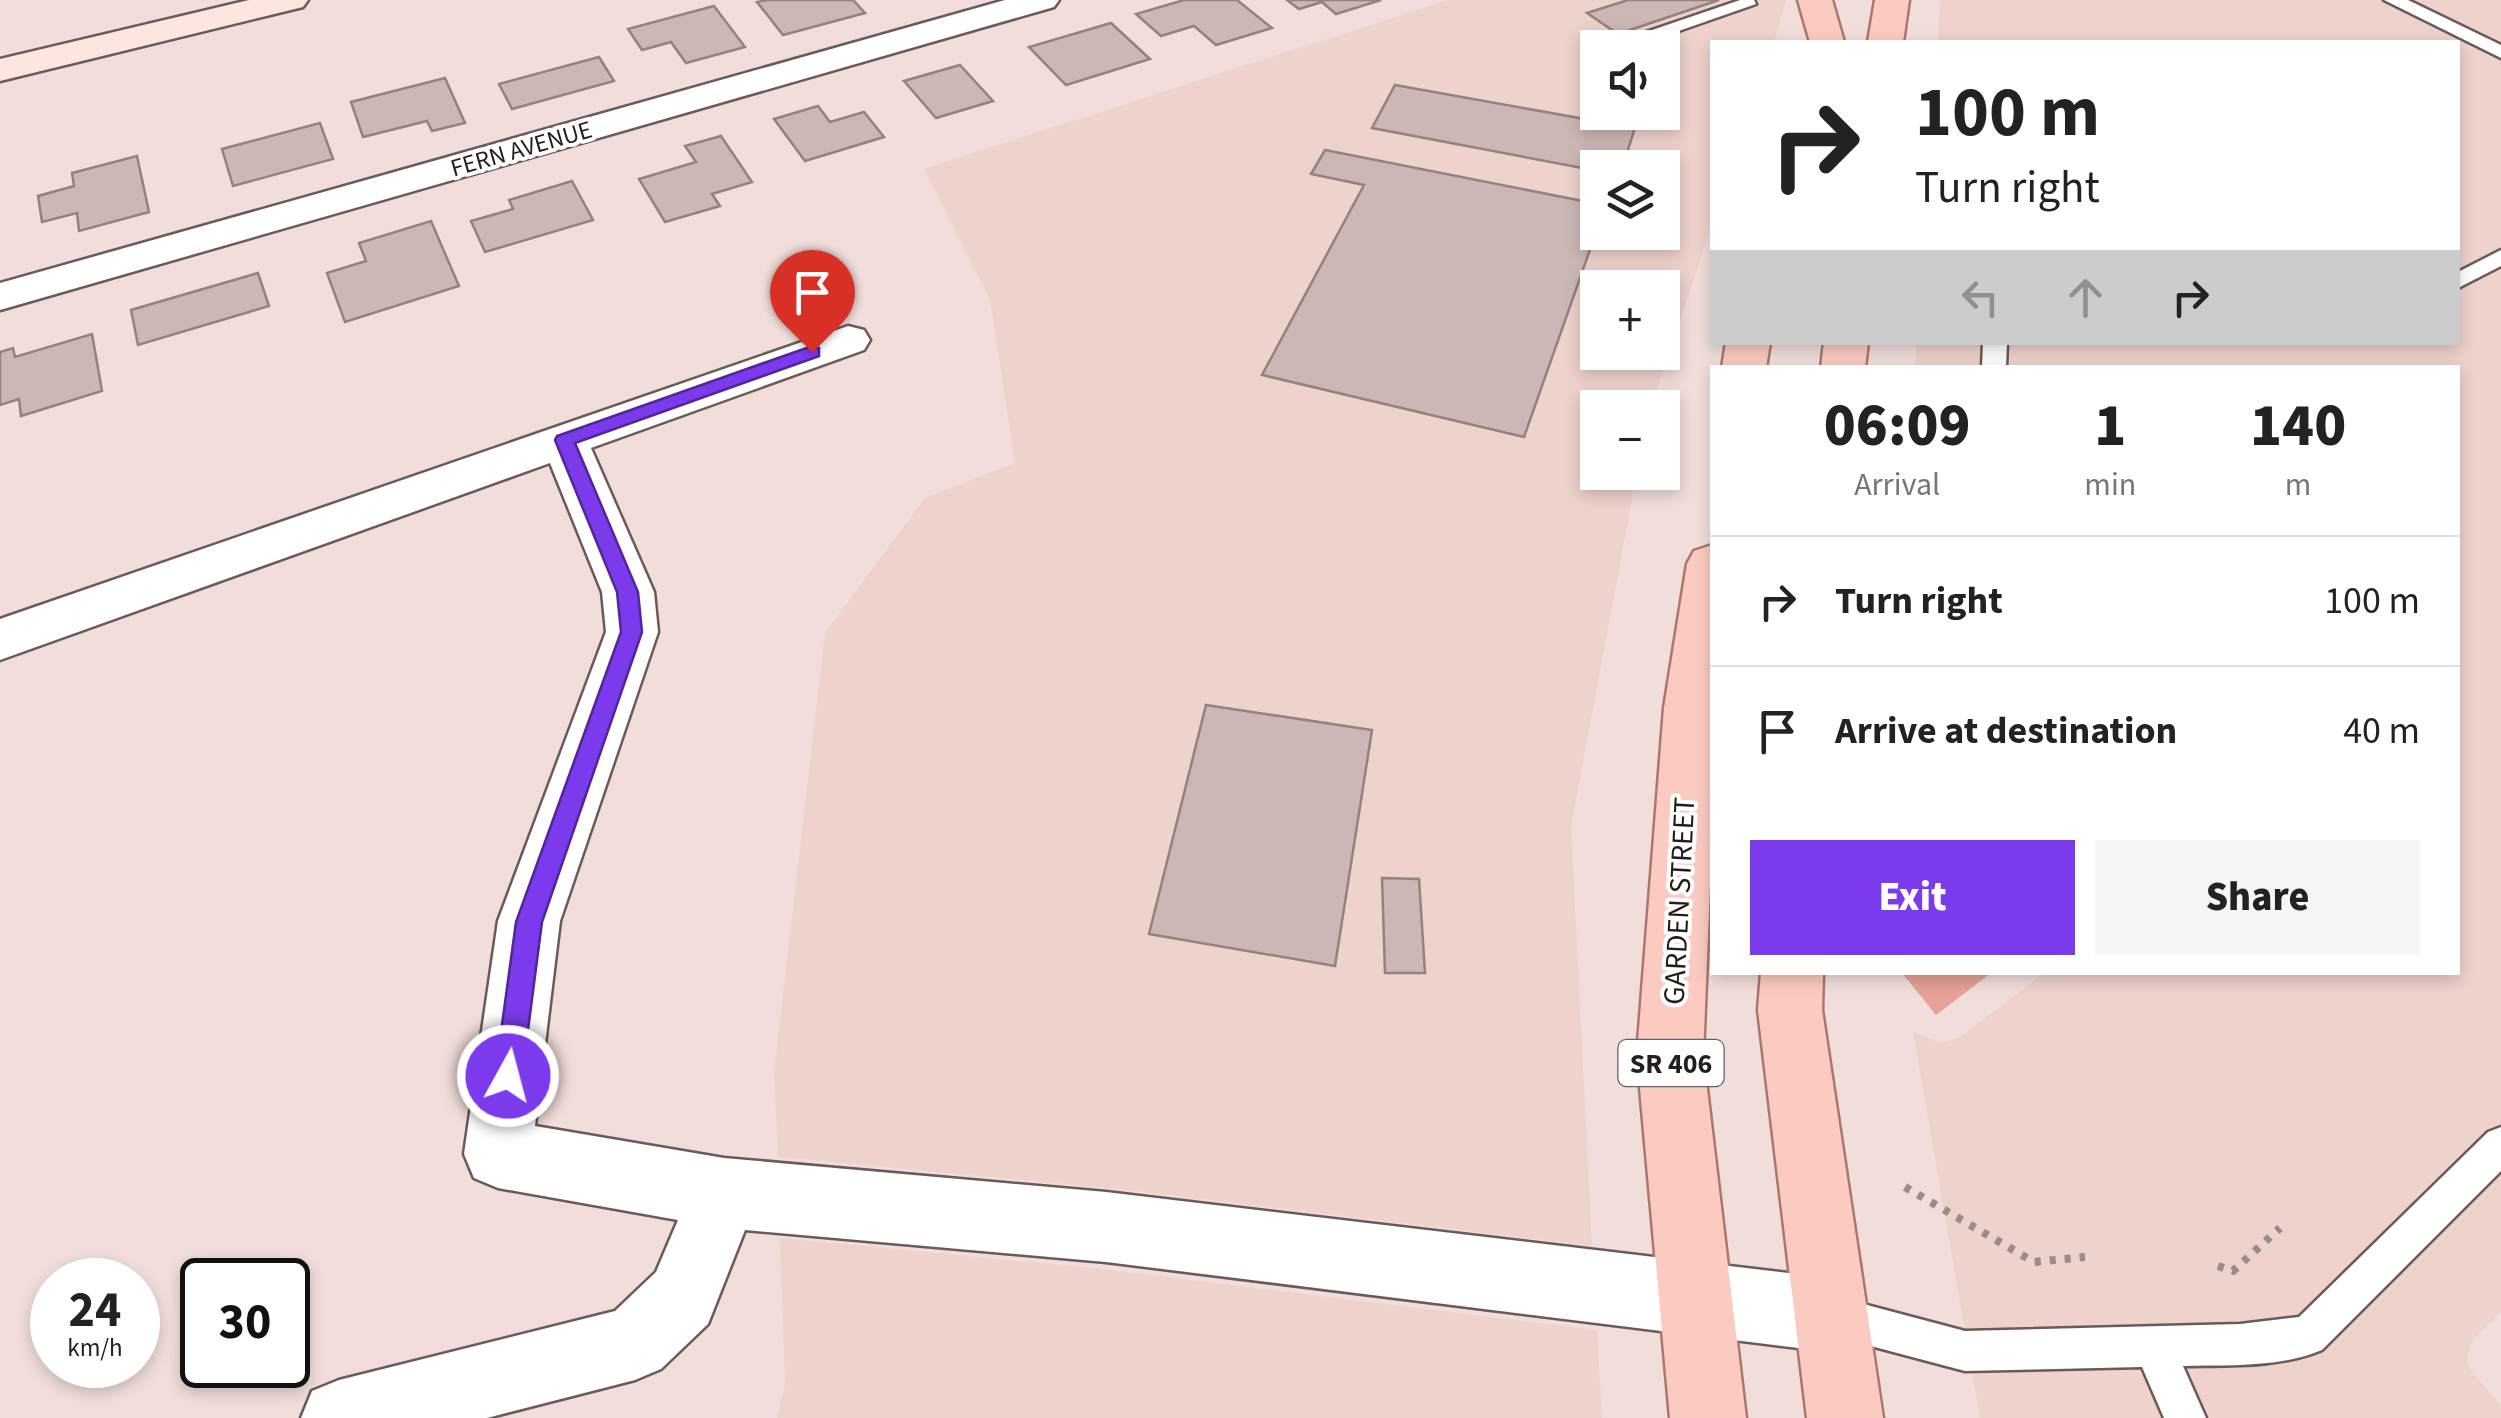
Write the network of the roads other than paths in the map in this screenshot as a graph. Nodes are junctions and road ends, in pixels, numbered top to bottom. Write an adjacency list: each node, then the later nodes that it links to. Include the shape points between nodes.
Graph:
1 (291, 0): 12 (street)
2 (1042, 0): 15 (street, FERN AVENUE)
3 (1815, 0): 8 (main road); 9 (main road)
4 (1892, 0): 10 (main road)
5 (2393, 0): 11 (lane)
6 (1747, 4): 7 (lane)
7 (1667, 30)
8 (1807, 40)
9 (1826, 40)
10 (1886, 40)
11 (2501, 52)
12 (0, 70)
13 (2501, 257): 14 (lane)
14 (2460, 280)
15 (0, 297)
16 (848, 340): 17 (street)
17 (564, 440): 19 (street); 22 (street, via 628,592 632,632 529,922 498,1154)
18 (1710, 577): 23 (main road, GARDEN STREET / SR 406, via 1690,708 1670,1055)
19 (0, 640)
20 (1792, 975): 24 (main road, via 1790,1010)
21 (2501, 1145): 25 (lane, via 2308,1336)
22 (724, 1193): 23 (street, via 1106,1227); 26 (street, via 682,1298 635,1344)
23 (1696, 1300): 24 (street); 27 (main road, GARDEN STREET / SR 406)
24 (1831, 1316): 25 (lane, via 1965,1351); 28 (main road)
25 (2153, 1346): 29 (lane)
26 (339, 1418)
27 (1708, 1418)
28 (1845, 1418)
29 (2184, 1418)

